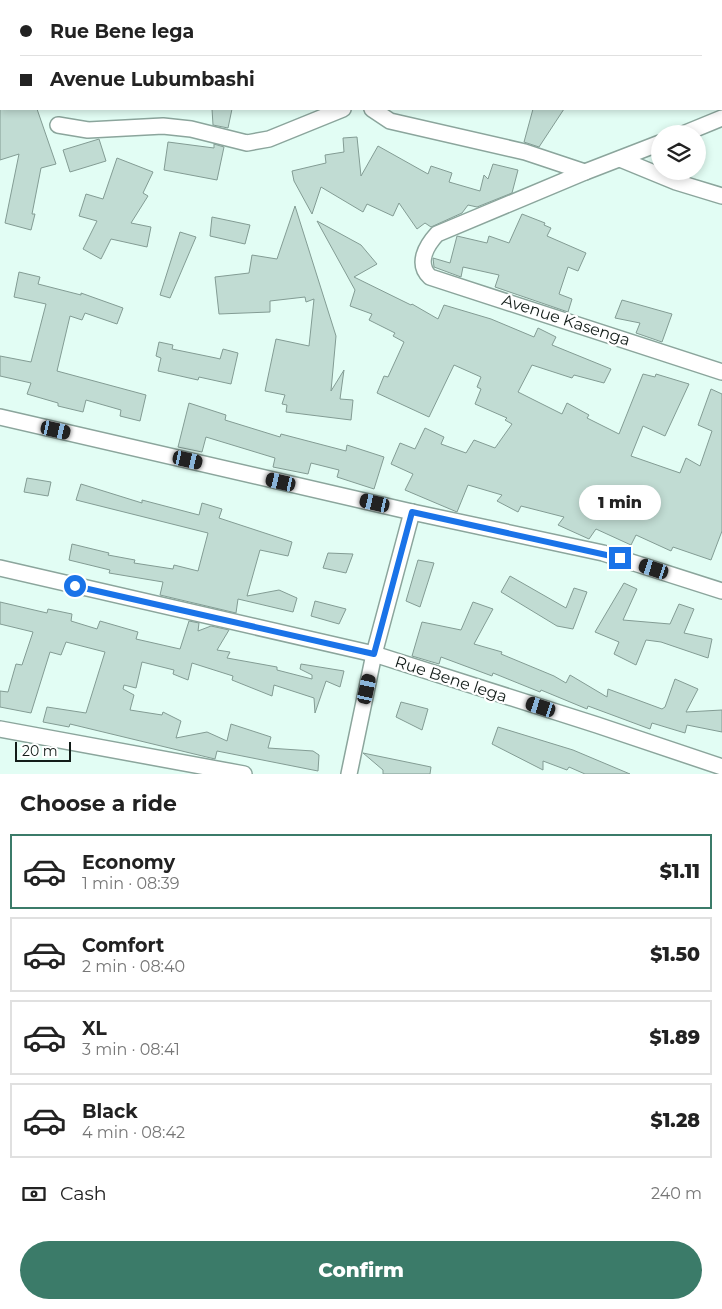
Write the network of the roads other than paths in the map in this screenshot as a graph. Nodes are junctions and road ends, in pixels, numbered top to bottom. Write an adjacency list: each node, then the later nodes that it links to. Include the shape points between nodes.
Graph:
1 (341, 110): 4 (street, via 269,140 247,143 191,129 163,126 88,130)
2 (374, 110): 8 (street, via 390,121 525,152)
3 (722, 118): 5 (street)
4 (58, 125)
5 (705, 125)
6 (651, 147): 7 (street)
7 (620, 159): 8 (street); 9 (street, via 676,182)
8 (585, 172): 10 (street, Avenue Kasenga, via 437,234 423,257 425,270 430,277)
9 (722, 196)
10 (722, 372)
11 (0, 417): 12 (street)
12 (412, 512): 14 (street, via 603,553); 15 (street)
13 (0, 568): 15 (street, Rue Bene lega)
14 (722, 591)
15 (374, 654): 17 (street, Rue Bene lega); 19 (street)
16 (0, 729): 18 (street)
17 (722, 767)
18 (244, 774)
19 (349, 774)

